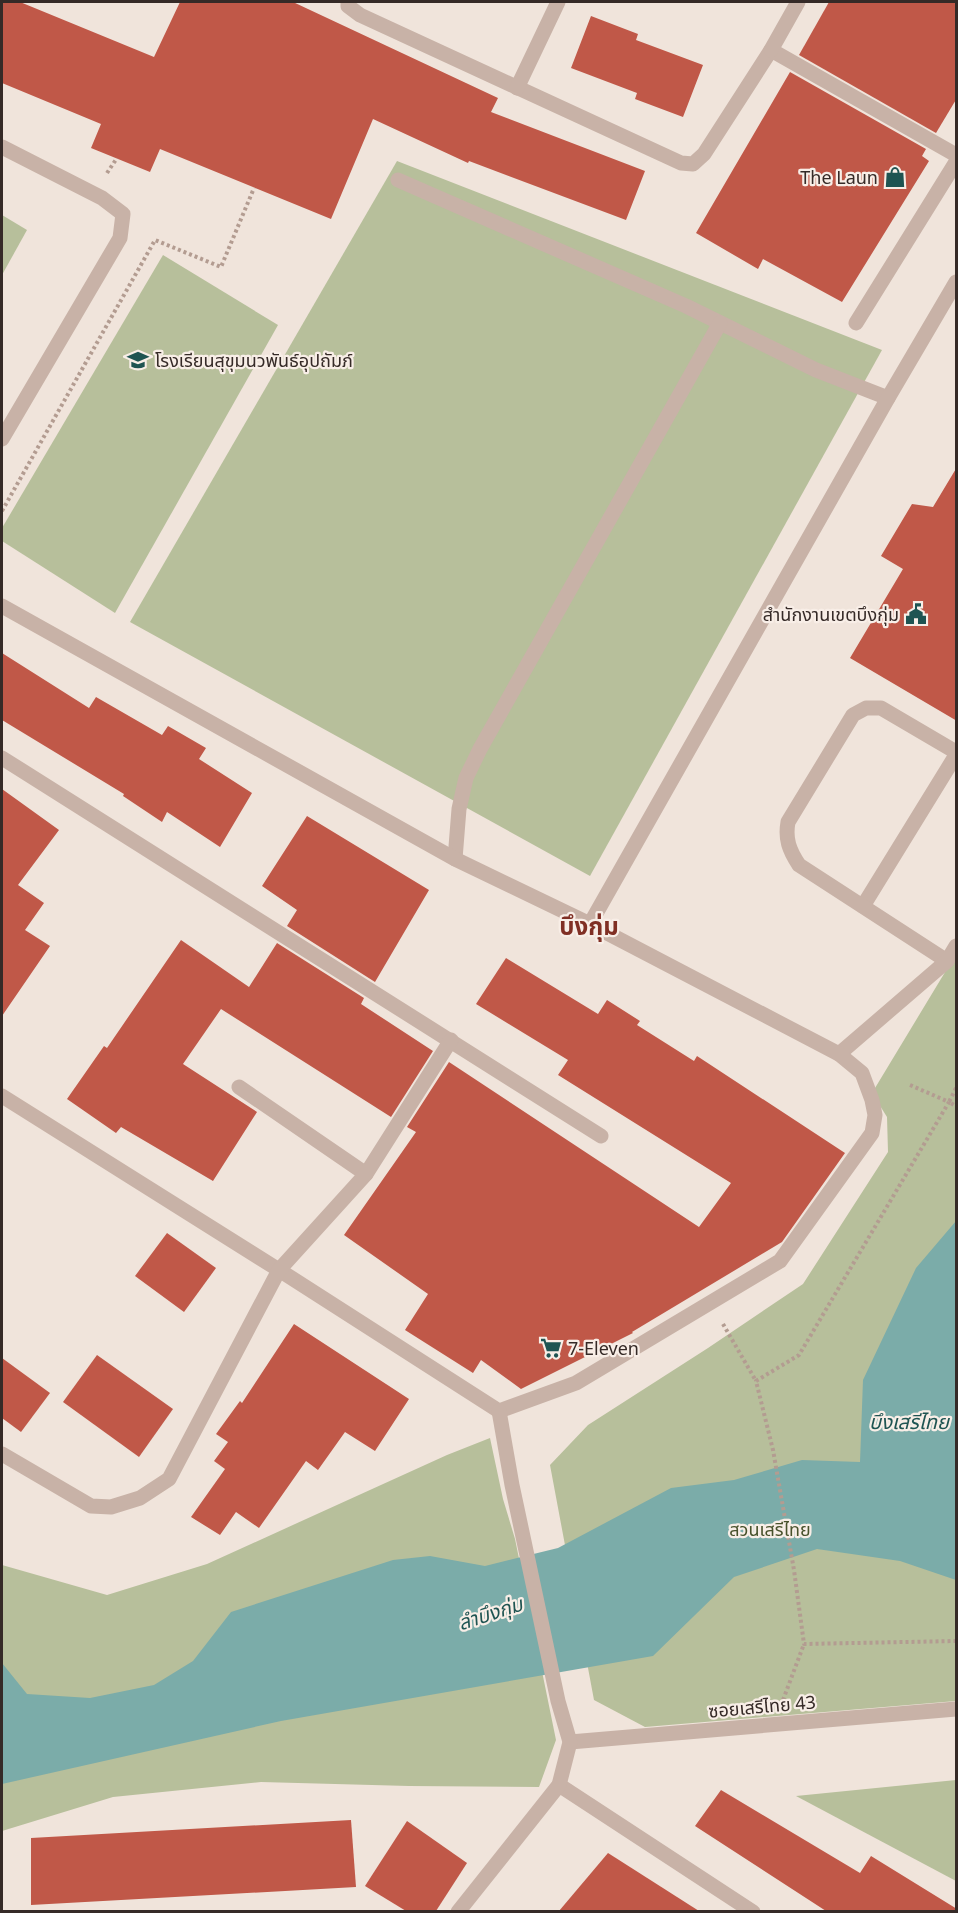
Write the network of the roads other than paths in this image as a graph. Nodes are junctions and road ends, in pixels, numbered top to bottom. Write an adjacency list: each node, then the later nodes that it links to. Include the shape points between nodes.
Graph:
1 (348, 2): 5 (street, via 360,15)
2 (558, 2): 5 (street)
3 (798, 2): 4 (street)
4 (771, 50): 5 (street, via 704,154 693,164 681,163); 7 (street)
5 (516, 88)
6 (2, 147): 14 (street, via 102,198 123,214 120,238)
7 (957, 155)
8 (957, 162): 12 (street)
9 (398, 180): 11 (street)
10 (957, 282): 13 (street)
11 (720, 323): 13 (street); 18 (street, via 480,749 466,778)
12 (856, 323)
13 (888, 398): 20 (street)
14 (2, 439)
15 (2, 606): 18 (street)
16 (957, 754): 19 (street); 19 (street, via 881,708 866,708 853,716 788,822 786,836 790,852 800,865)
17 (2, 758): 23 (street)
18 (455, 859): 20 (street)
19 (863, 906): 22 (street)
20 (590, 924): 24 (street)
21 (957, 946): 22 (street)
22 (947, 961): 24 (street)
23 (451, 1040): 27 (street); 28 (street)
24 (838, 1054): 30 (street, via 862,1073 875,1115 872,1133 780,1261 576,1383)
25 (239, 1087): 28 (street)
26 (2, 1096): 29 (street)
27 (601, 1137)
28 (366, 1174): 29 (street)
29 (279, 1270): 30 (street); 31 (street, via 169,1479 140,1498 111,1507 91,1506)
30 (499, 1411): 33 (street, via 558,1701)
31 (2, 1454)
32 (957, 1710): 33 (street, ซอยเสรีไทย 43)
33 (570, 1742): 34 (street)
34 (559, 1785): 35 (street); 36 (street)
35 (458, 1911)
36 (753, 1911)

